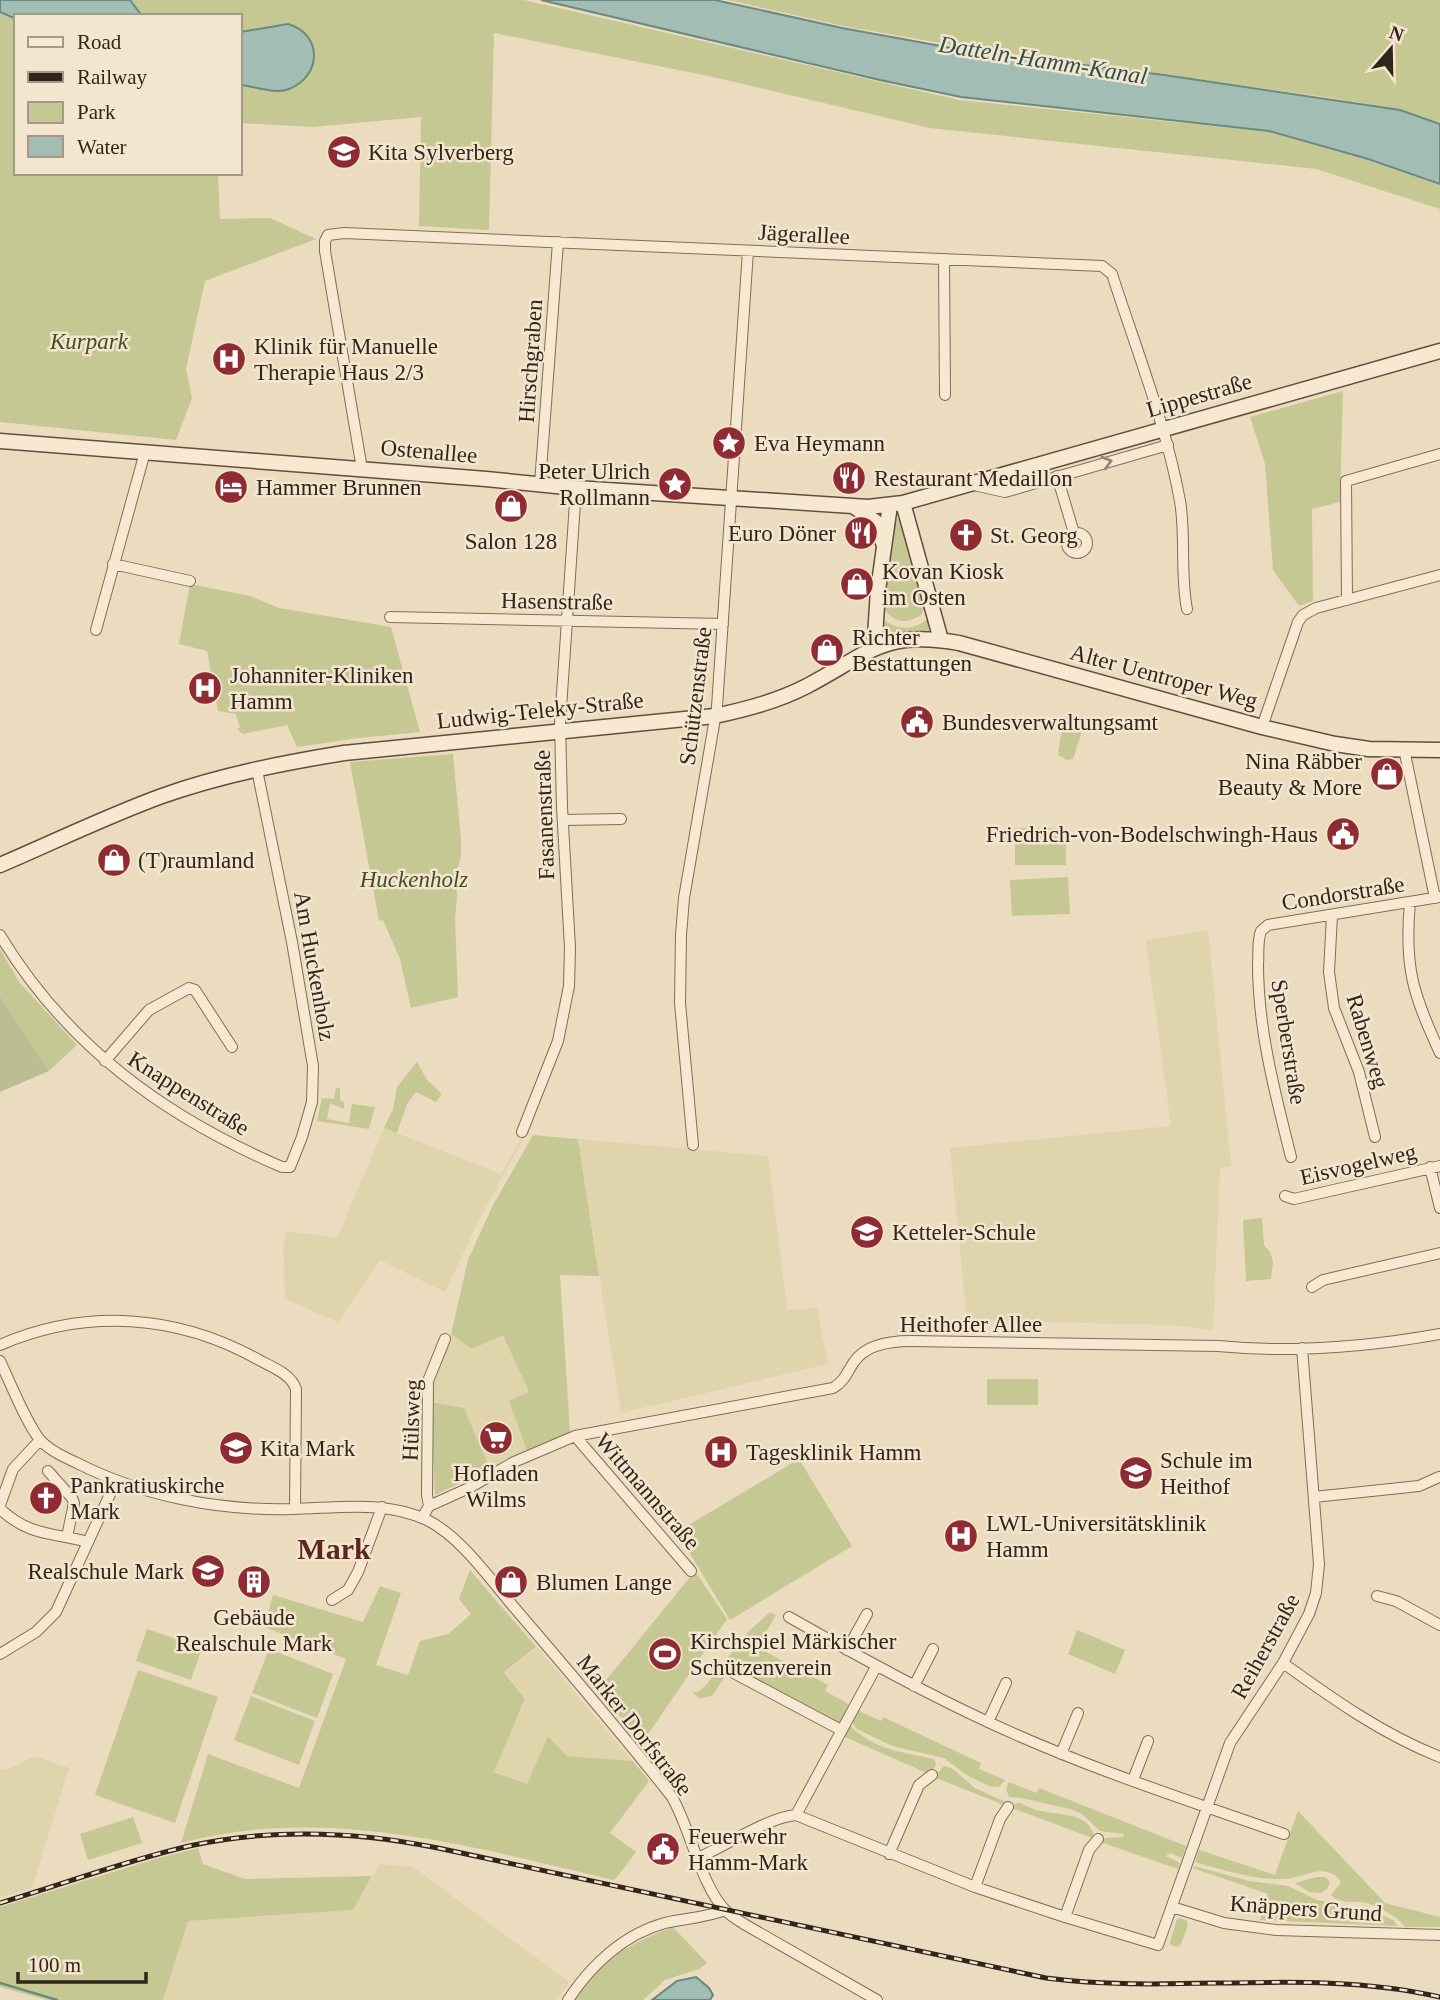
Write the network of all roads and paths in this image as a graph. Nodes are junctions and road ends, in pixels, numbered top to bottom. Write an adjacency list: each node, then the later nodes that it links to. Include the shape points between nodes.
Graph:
1 (558, 242): 2 (street, Jägerallee); 11 (street, Jägerallee, via 328,235 325,251); 13 (street, Hirschgraben)
2 (748, 251): 3 (street, Jägerallee); 17 (street, Schützenstraße)
3 (944, 259): 5 (street); 6 (street, Jägerallee, via 1107,268)
4 (1440, 351): 6 (street, Lippestraße)
5 (945, 395)
6 (1163, 429): 8 (street); 14 (street, Lippestraße)
7 (0, 440): 9 (street, Ostenallee)
8 (1168, 445): 12 (street, Lippestraße, one-way to 8); 27 (street, via 1184,531)
9 (145, 452): 11 (street, Ostenallee); 23 (street)
10 (1440, 454): 26 (street, via 1346,481)
11 (362, 469): 13 (street, Ostenallee)
12 (1057, 476): 14 (street, Lippestraße, via 1005,492); 21 (street)
13 (540, 484): 15 (street, Ostenallee)
14 (970, 484): 16 (street, Lippestraße)
15 (576, 488): 17 (street, Ostenallee); 29 (street, Fasanenstraße)
16 (925, 497): 18 (street, Lippestraße); 20 (street)
17 (730, 500): 19 (street, Ostenallee); 30 (street, Schützenstraße)
18 (896, 504): 19 (street, Lippestraße); 20 (street); 22 (street)
19 (855, 507): 22 (street, via 876,522)
20 (913, 533): 32 (street)
21 (1074, 533)
22 (883, 550): 33 (street)
23 (113, 564): 25 (street); 31 (street)
24 (1440, 575): 26 (street)
25 (190, 581)
26 (1347, 600): 35 (street, via 1310,610 1298,622)
27 (1187, 608)
28 (390, 617): 29 (street, Hasenstraße)
29 (566, 620): 30 (street, Hasenstraße); 36 (street, Fasanenstraße)
30 (723, 624): 34 (street, Schützenstraße)
31 (96, 630)
32 (942, 640): 33 (street, Alter Uentroper Weg, via 907,639); 35 (street, Alter Uentroper Weg)
33 (877, 646): 34 (street, Ludwig-Teleky-Straße, via 786,695)
34 (715, 716): 36 (street, Ludwig-Teleky-Straße); 53 (street, Schützenstraße, via 681,935 680,1003)
35 (1262, 727): 37 (street, Alter Uentroper Weg, via 1335,744)
36 (560, 731): 39 (street, Ludwig-Teleky-Straße, via 344,753); 41 (street, Fasanenstraße)
37 (1404, 748): 38 (street, Alter Uentroper Weg); 43 (street)
38 (1440, 750)
39 (257, 770): 42 (street, Ludwig-Teleky-Straße, via 161,797); 56 (street, Am Huckenholz, via 313,1066 312,1102)
40 (621, 819): 41 (street)
41 (563, 820): 51 (street, Fasanenstraße, via 569,986 554,1054)
42 (0, 865)
43 (1438, 897): 44 (street, Condorstraße)
44 (1410, 902): 45 (street, Condorstraße); 49 (street, via 1408,957 1413,990)
45 (1332, 915): 46 (street, Condorstraße, via 1268,925); 52 (street, Rabenweg, via 1329,972 1334,1008 1359,1072)
46 (1261, 931): 54 (street, Sperberstraße, via 1261,1015 1268,1064)
47 (0, 935): 50 (street, Knappenstraße, via 56,1012)
48 (232, 1047): 50 (street, via 195,990 189,988 149,1010)
49 (1440, 1053)
50 (105, 1061): 56 (street, Knappenstraße, via 155,1100 230,1145)
51 (522, 1132)
52 (1375, 1137)
53 (693, 1145)
54 (1292, 1157)
55 (1435, 1166): 57 (street, Eisvogelweg, via 1294,1199); 58 (street)
56 (290, 1167)
57 (1285, 1196)
58 (1440, 1208)
59 (1440, 1254): 60 (street, via 1323,1280)
60 (1312, 1287)
61 (1439, 1334): 64 (street); 65 (street, Heithofer Allee)
62 (445, 1339): 73 (street, Hülsweg, via 428,1381)
63 (0, 1345): 76 (street, via 65,1324 131,1321 206,1336 283,1373 296,1389)
64 (1440, 1347)
65 (1301, 1348): 67 (street, Heithofer Allee, via 906,1341 871,1348 833,1388); 72 (street, Reiherstraße)
66 (0, 1361): 68 (street)
67 (575, 1436): 73 (street, Heithofer Allee); 80 (street, Wittmannstraße)
68 (40, 1440): 71 (street, Marker Dorfstraße); 74 (street, via 13,1469)
69 (48, 1471): 78 (street, via 74,1503)
70 (1439, 1477): 72 (street, via 1419,1486)
71 (116, 1481): 76 (street, Marker Dorfstraße, via 215,1505); 79 (street)
72 (1314, 1497): 89 (street, Reiherstraße, via 1317,1593)
73 (429, 1506): 77 (street)
74 (0, 1507): 78 (street, via 33,1531)
75 (382, 1507): 76 (street, Marker Dorfstraße); 77 (street, Marker Dorfstraße); 82 (street, via 358,1572 348,1590)
76 (295, 1509)
77 (422, 1518): 108 (street, Marker Dorfstraße, via 451,1536 647,1765 679,1811)
78 (67, 1536): 79 (street)
79 (88, 1542): 88 (street, via 56,1612 36,1632)
80 (691, 1571)
81 (1377, 1596): 85 (street)
82 (332, 1600)
83 (867, 1614): 87 (street)
84 (789, 1617): 87 (street)
85 (1440, 1625)
86 (933, 1649): 93 (street)
87 (847, 1650): 90 (street)
88 (0, 1654)
89 (1283, 1663): 99 (street, via 1379,1729); 103 (street, Reiherstraße, via 1230,1743)
90 (876, 1667): 93 (street); 96 (street)
91 (730, 1671): 96 (street)
92 (1006, 1683): 95 (street)
93 (914, 1686): 95 (street)
94 (1077, 1713): 98 (street)
95 (988, 1722): 98 (street)
96 (841, 1730): 104 (street)
97 (1147, 1741): 101 (street)
98 (1061, 1754): 101 (street)
99 (1440, 1757)
100 (932, 1775): 107 (street, via 919,1785)
101 (1133, 1780): 103 (street)
102 (1009, 1807): 109 (street, via 1000,1819)
103 (1207, 1807): 105 (street); 110 (street, Reiherstraße)
104 (796, 1815): 107 (street); 108 (street, via 769,1823)
105 (1284, 1834)
106 (1098, 1839): 112 (street, via 1089,1850)
107 (889, 1854): 109 (street)
108 (698, 1858): 111 (street, Marker Dorfstraße)
109 (975, 1886): 112 (street)
110 (1172, 1907): 112 (street, Reiherstraße, via 1158,1945); 113 (street, Knäppers Grund, via 1224,1923 1276,1930)
111 (724, 1910): 114 (street, via 663,1924 633,1937 591,1968); 115 (street, Marker Dorfstraße)
112 (1065, 1917)
113 (1440, 1935)
114 (568, 2000)
115 (877, 2000)

